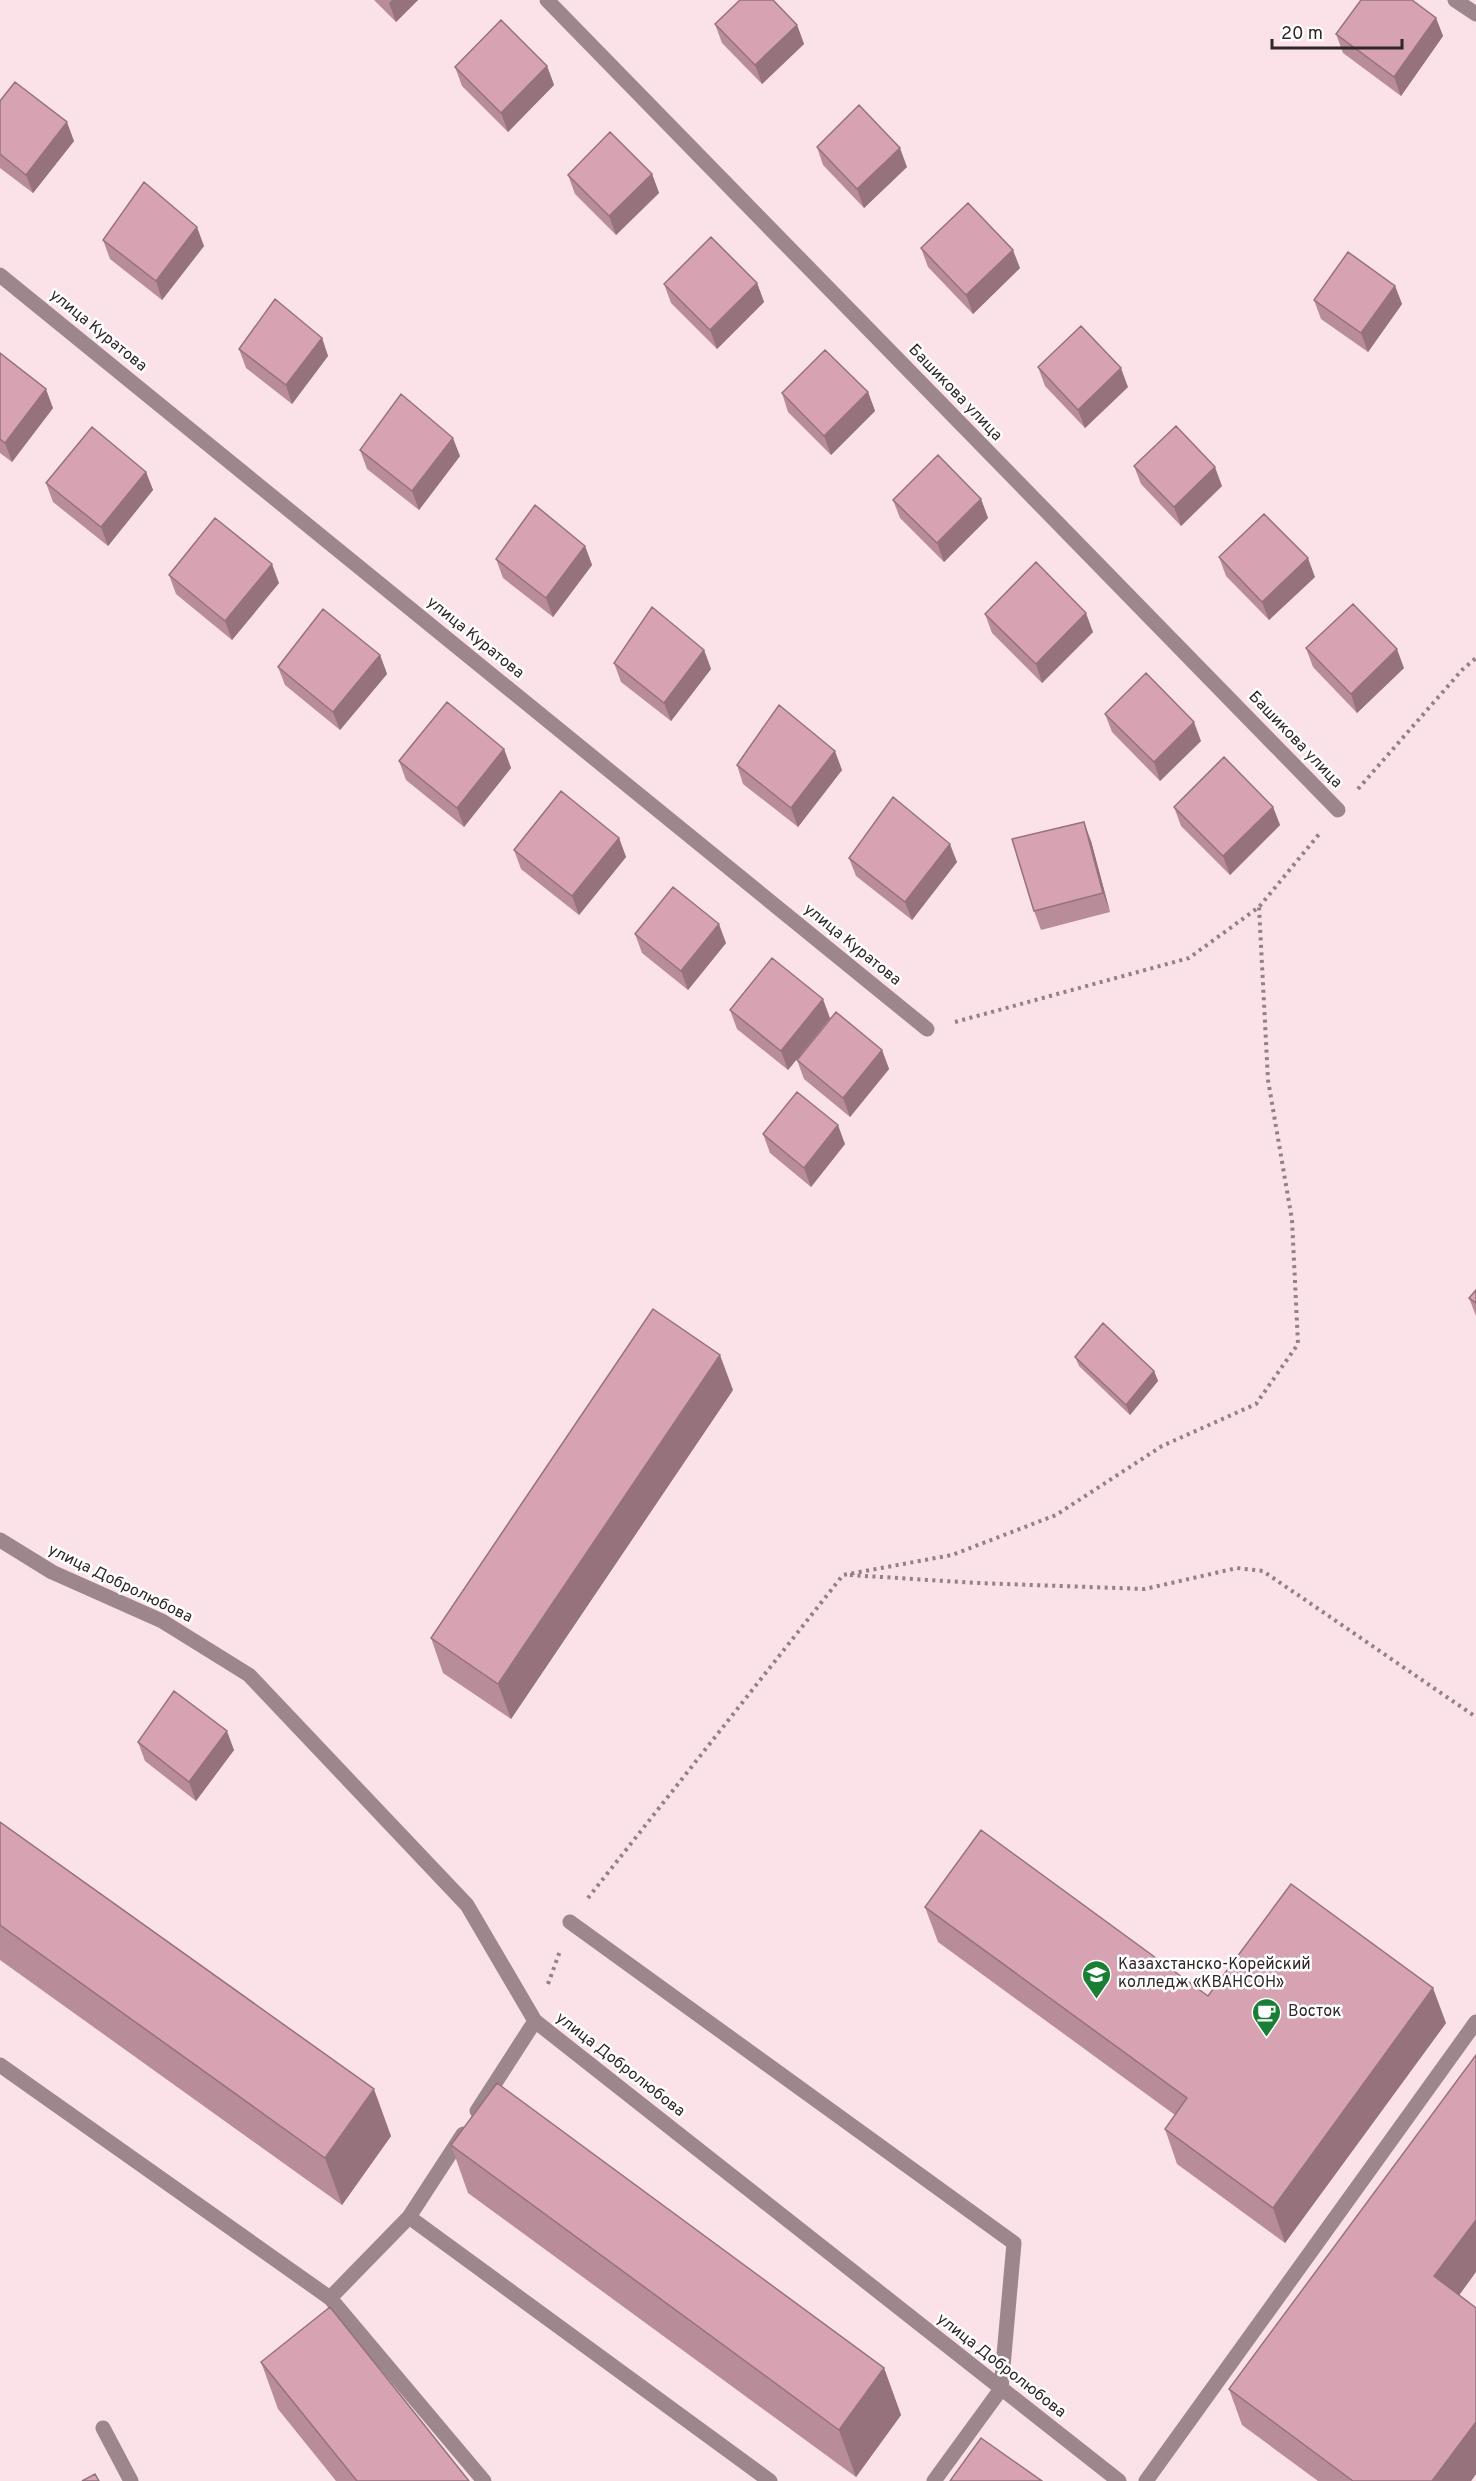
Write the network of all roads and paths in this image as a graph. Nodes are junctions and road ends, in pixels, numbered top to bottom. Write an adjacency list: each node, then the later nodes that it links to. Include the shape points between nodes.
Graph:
1 (547, 0): 6 (street, Башикова улица)
2 (1455, 0): 3 (street)
3 (1476, 14)
4 (0, 275): 8 (street, улица Куратова)
5 (1476, 658): 6 (path)
6 (1338, 810): 7 (path)
7 (1259, 907): 8 (path, via 1189,958); 10 (path, via 1268,1080 1292,1220 1298,1344 1257,1404 1162,1446 1056,1515 952,1555)
8 (927, 1029)
9 (0, 1540): 13 (street, улица Добролюбова, via 51,1572 162,1621 249,1675 467,1905)
10 (843, 1575): 11 (path, via 1145,1589 1237,1568 1263,1571); 12 (path)
11 (1476, 1717)
12 (570, 1922): 13 (path); 18 (street, via 1014,2243)
13 (536, 2021): 16 (street); 18 (street, улица Добролюбова)
14 (1476, 2022): 25 (street)
15 (0, 2065): 17 (street)
16 (409, 2217): 17 (street); 22 (street)
17 (330, 2298): 21 (street)
18 (1000, 2389): 23 (street); 24 (street, улица Добролюбова)
19 (103, 2428): 20 (street)
20 (131, 2481)
21 (484, 2481)
22 (770, 2481)
23 (934, 2481)
24 (1119, 2481)
25 (1146, 2481)

